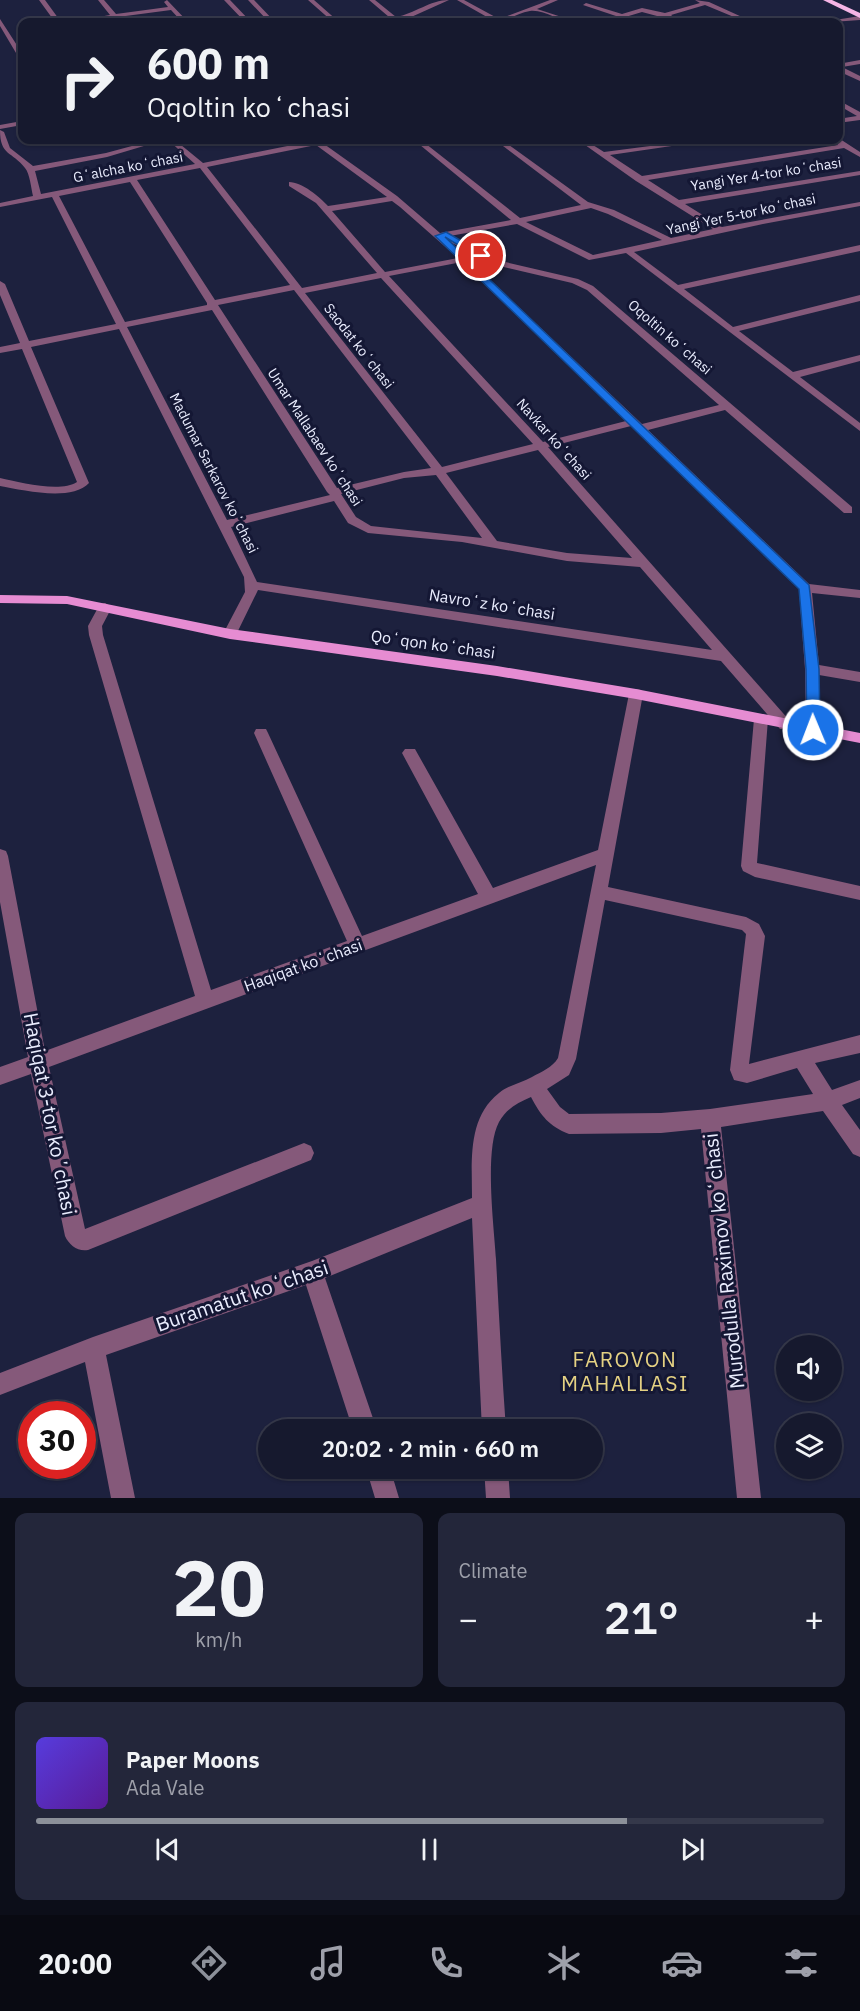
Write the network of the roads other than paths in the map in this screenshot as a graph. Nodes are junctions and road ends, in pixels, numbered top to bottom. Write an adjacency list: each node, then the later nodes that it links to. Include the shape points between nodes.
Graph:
1 (42, 0): 23 (street)
2 (101, 0): 21 (street)
3 (165, 0): 18 (street)
4 (227, 0): 26 (street)
5 (251, 0): 27 (street)
6 (311, 0): 28 (street)
7 (372, 0): 29 (street)
8 (446, 0): 14 (street)
9 (460, 0): 31 (street)
10 (555, 0): 19 (street)
11 (697, 0): 15 (street)
12 (826, 0): 22 (highway)
13 (832, 0): 22 (highway)
14 (437, 1): 30 (street)
15 (707, 3): 20 (street); 37 (street)
16 (526, 4): 19 (street)
17 (586, 5): 34 (street)
18 (172, 8): 21 (street); 25 (street)
19 (533, 9): 32 (street); 33 (street)
20 (665, 15): 35 (street, via 642,10); 36 (street)
21 (114, 16): 24 (street)
22 (859, 16): 39 (street)
23 (55, 18)
24 (100, 18)
25 (181, 18)
26 (244, 18)
27 (268, 18)
28 (331, 18)
29 (394, 18)
30 (401, 18)
31 (491, 18)
32 (509, 18)
33 (561, 18)
34 (620, 18)
35 (625, 18)
36 (672, 18)
37 (741, 18)
38 (0, 21): 41 (street)
39 (843, 21)
40 (14, 30): 41 (street)
41 (3, 31): 42 (street)
42 (18, 52)
43 (860, 62): 44 (street)
44 (843, 66)
45 (843, 70): 46 (street)
46 (860, 79)
47 (843, 105): 48 (street)
48 (860, 116): 49 (street)
49 (843, 120)
50 (18, 124): 51 (street)
51 (0, 127)
52 (0, 135): 67 (street, via 7,149)
53 (146, 144): 67 (street)
54 (177, 144): 66 (street, Saodat koʻchasi)
55 (307, 144): 66 (street, Gʻalcha koʻchasi)
56 (320, 144): 74 (street)
57 (422, 144): 80 (street, Yangi Yer 5-tor koʻchasi)
58 (504, 144): 78 (street)
59 (587, 144): 64 (street)
60 (680, 144): 62 (street)
61 (841, 144): 63 (street)
62 (673, 145): 64 (street)
63 (844, 146): 65 (street); 69 (street)
64 (603, 154): 69 (street)
65 (860, 155)
66 (202, 166): 70 (street, Gʻalcha koʻchasi); 90 (street, Saodat koʻchasi)
67 (30, 169): 73 (street)
68 (860, 173): 75 (street, Yangi Yer 4-tor koʻchasi)
69 (639, 179): 75 (street)
70 (133, 180): 72 (street, Gʻalcha koʻchasi); 92 (street, Umar Mallabaev koʻchasi)
71 (292, 184): 79 (street, Navkar koʻchasi)
72 (56, 195): 73 (street, Gʻalcha koʻchasi); 93 (street, Madumar Sarkarov koʻchasi)
73 (38, 198): 77 (street, Gʻalcha koʻchasi)
74 (394, 198): 79 (street); 82 (street)
75 (676, 202): 81 (street)
76 (860, 204): 81 (street, Yangi Yer 5-tor koʻchasi)
77 (0, 205)
78 (590, 206): 80 (street); 83 (street, via 612,212)
79 (326, 210): 87 (street, Navkar koʻchasi)
80 (518, 221): 82 (street); 85 (street, Yangi Yer 5-tor koʻchasi, via 588,257)
81 (720, 230): 83 (street, Yangi Yer 5-tor koʻchasi)
82 (443, 235): 86 (street); 99 (street, Oqoltin koʻchasi, via 498,263 590,288)
83 (672, 242): 85 (street, Yangi Yer 5-tor koʻchasi)
84 (860, 248): 89 (street)
85 (629, 252): 89 (street)
86 (465, 259): 87 (street); 100 (street)
87 (383, 275): 90 (street); 102 (street, Navkar koʻchasi)
88 (0, 284): 95 (street)
89 (676, 288): 94 (street)
90 (298, 289): 92 (street); 103 (street, Saodat koʻchasi)
91 (860, 298): 94 (street)
92 (212, 306): 93 (street); 105 (street, Umar Mallabaev koʻchasi)
93 (121, 326): 95 (street); 107 (street, Madumar Sarkarov koʻchasi)
94 (731, 330): 98 (street)
95 (25, 345): 96 (street); 104 (street, via 83,483 68,490)
96 (0, 350)
97 (860, 358): 98 (street)
98 (791, 376): 101 (street)
99 (727, 406): 100 (street); 106 (street, Oqoltin koʻchasi)
100 (638, 425): 102 (street); 111 (street)
101 (860, 429)
102 (541, 446): 103 (street); 109 (street, Navkar koʻchasi)
103 (440, 471): 105 (street, via 404,475); 108 (street, Saodat koʻchasi)
104 (0, 482)
105 (335, 494): 107 (street); 108 (street, Umar Mallabaev koʻchasi, via 352,520 368,529)
106 (848, 510)
107 (224, 525): 110 (street, Madumar Sarkarov koʻchasi)
108 (493, 544): 109 (street, Umar Mallabaev koʻchasi, via 518,551)
109 (644, 563): 116 (street, Navkar koʻchasi)
110 (252, 585): 115 (street); 116 (street, Navroʻz koʻchasi)
111 (805, 588): 112 (street); 117 (street)
112 (860, 594)
113 (0, 599): 114 (main road, Qoʻqon koʻchasi, via 68,600)
114 (105, 607): 115 (main road, Qoʻqon koʻchasi); 132 (street, via 95,626 96,634)
115 (230, 634): 119 (main road, Qoʻqon koʻchasi)
116 (727, 657): 121 (street, Navkar koʻchasi)
117 (812, 669): 118 (street); 122 (street)
118 (860, 676)
119 (636, 694): 120 (main road, Qoʻqon koʻchasi); 126 (street)
120 (761, 719): 121 (main road, Qoʻqon koʻchasi); 129 (street, via 749,866)
121 (785, 725): 122 (main road, Qoʻqon koʻchasi)
122 (813, 730): 124 (main road, Qoʻqon koʻchasi)
123 (261, 733): 131 (street)
124 (860, 738)
125 (410, 753): 130 (street)
126 (606, 854): 128 (street); 130 (street, Haqiqat koʻchasi)
127 (0, 856): 135 (street, Haqiqat 3-tor koʼchasi)
128 (599, 892): 134 (street, via 746,924 753,929 756,936 739,1070 747,1074); 137 (street, via 567,1059 562,1069)
129 (860, 893)
130 (489, 897): 131 (street, Haqiqat koʻchasi)
131 (357, 945): 132 (street, Haqiqat koʻchasi)
132 (205, 1000): 135 (street, Haqiqat koʻchasi)
133 (860, 1044): 134 (street)
134 (801, 1058): 139 (street)
135 (38, 1062): 136 (street, Haqiqat koʻchasi); 142 (street, Haqiqat 3-tor koʼchasi, via 73,1232 79,1239 88,1239)
136 (0, 1076)
137 (535, 1086): 140 (street, Murodulla Raximov koʻchasi, via 553,1114 569,1124); 143 (street, via 507,1098 490,1118 482,1143)
138 (860, 1089): 139 (street)
139 (828, 1101): 140 (street); 141 (street)
140 (710, 1119): 154 (street, Murodulla Raximov koʻchasi)
141 (860, 1147)
142 (304, 1153)
143 (483, 1204): 144 (street, Buramatut koʻchasi); 148 (street)
144 (312, 1272): 145 (street, Buramatut koʻchasi); 147 (street)
145 (93, 1348): 146 (street, Buramatut koʻchasi); 151 (street)
146 (0, 1384)
147 (361, 1419)
148 (493, 1419)
149 (381, 1479): 152 (street)
150 (497, 1479): 153 (street)
151 (123, 1498)
152 (387, 1498)
153 (498, 1498)
154 (749, 1498)

